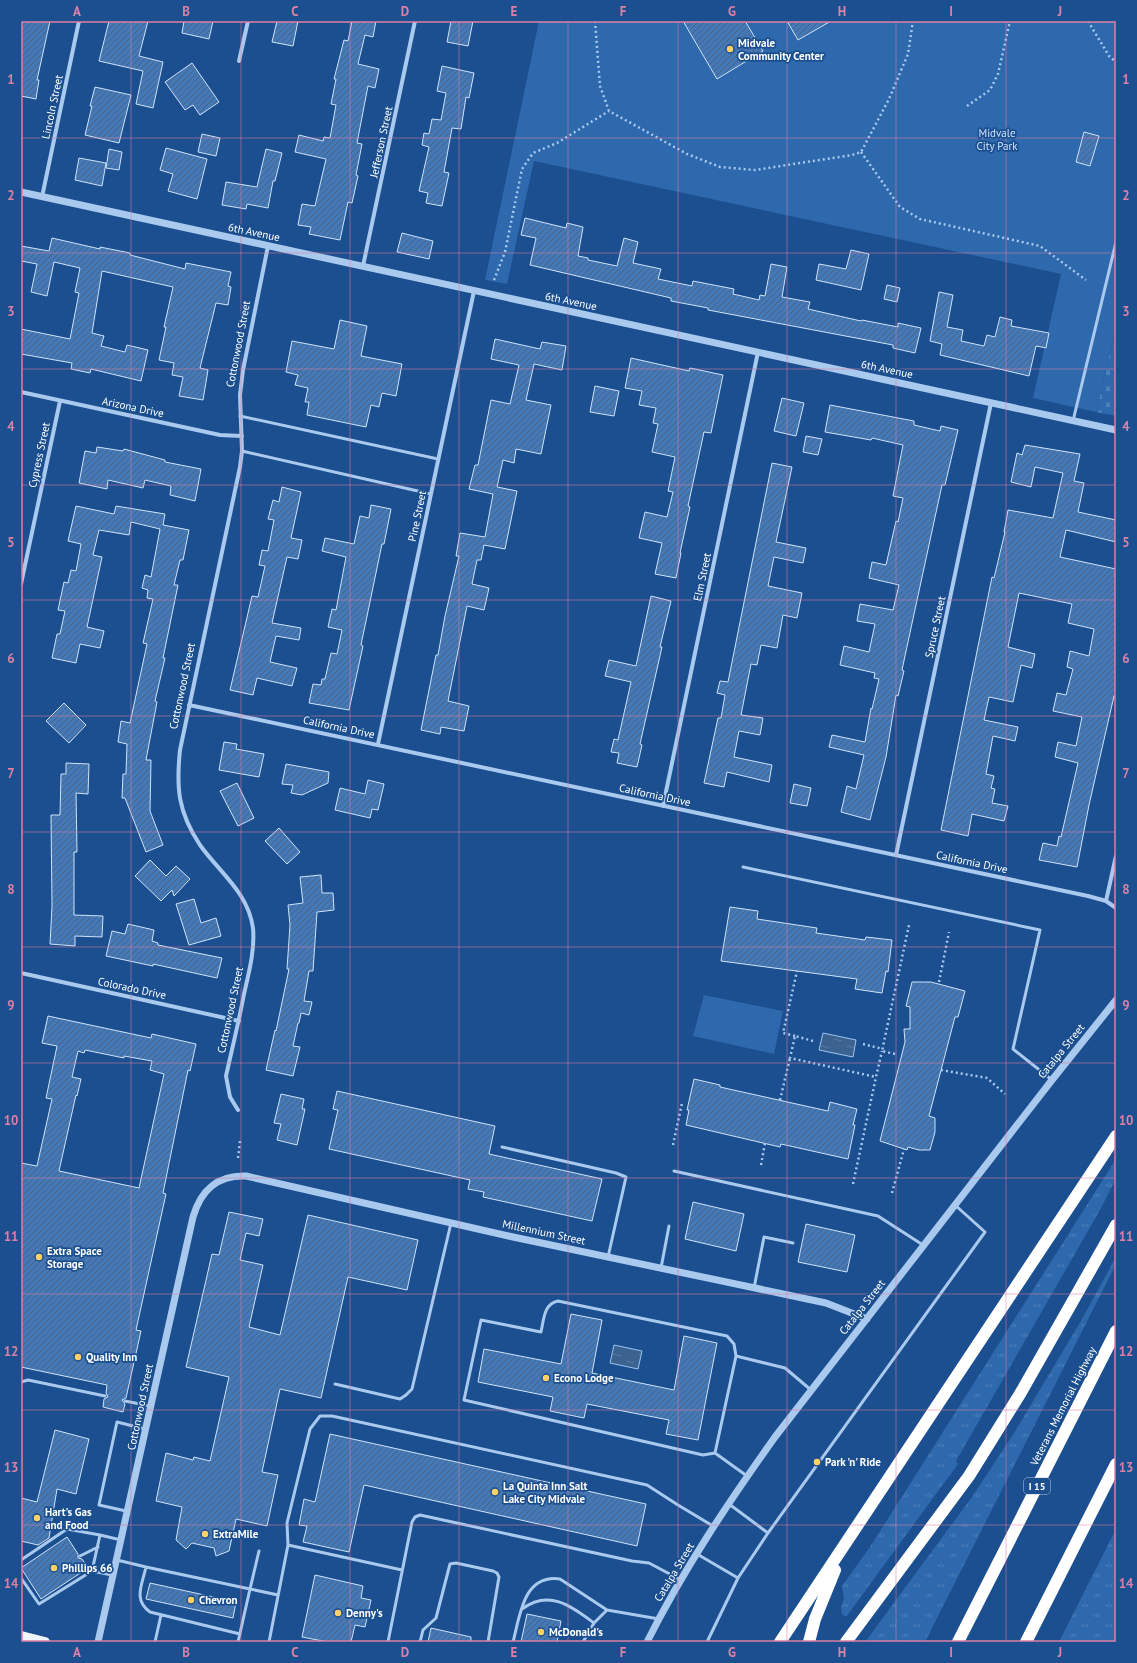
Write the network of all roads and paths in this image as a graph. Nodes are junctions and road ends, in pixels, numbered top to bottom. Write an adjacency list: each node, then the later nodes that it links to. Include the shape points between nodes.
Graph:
1 (79, 21): 14 (street, Lincoln Street)
2 (248, 21): 8 (street)
3 (415, 21): 17 (street, Jefferson Street)
4 (595, 21): 11 (path, via 600,86)
5 (913, 21): 12 (path, via 908,54 889,99)
6 (1010, 21): 10 (path, via 998,74 990,90)
7 (1088, 21): 9 (path, via 1109,56)
8 (240, 61)
9 (1116, 62)
10 (967, 106)
11 (609, 111): 12 (path, via 687,154 720,167 755,170 852,156); 18 (path, via 557,143 533,153 522,169 505,252)
12 (861, 152): 19 (path, via 900,207 920,219 1040,246)
13 (21, 192): 14 (street, 6th Avenue)
14 (42, 197): 16 (street, 6th Avenue)
15 (1116, 242): 26 (lane)
16 (268, 246): 17 (street, 6th Avenue); 25 (street, Cottonwood Street, via 243,370)
17 (364, 266): 20 (street, 6th Avenue)
18 (494, 280)
19 (1086, 280)
20 (474, 291): 21 (street, 6th Avenue); 30 (street, Pine Street)
21 (758, 352): 24 (street, 6th Avenue); 35 (street, Elm Street)
22 (21, 392): 23 (street, Arizona Drive)
23 (60, 401): 28 (street, Arizona Drive, via 220,435); 32 (street, Cypress Street)
24 (991, 403): 26 (street, 6th Avenue); 36 (street, Spruce Street)
25 (240, 416): 28 (street, Cottonwood Street); 30 (lane)
26 (1073, 421): 27 (street, 6th Avenue)
27 (1116, 430)
28 (242, 436): 29 (street, Cottonwood Street)
29 (242, 451): 31 (lane); 33 (street, Cottonwood Street)
30 (438, 459): 31 (street, Pine Street)
31 (431, 494): 34 (street, Pine Street)
32 (21, 584)
33 (189, 705): 34 (street, California Drive); 47 (street, Cottonwood Street, via 180,750 179,799 189,827 200,846 236,887 253,927 253,955)
34 (378, 744): 35 (street, California Drive)
35 (663, 806): 36 (street, California Drive)
36 (896, 855): 39 (street, California Drive)
37 (1116, 856): 39 (street)
38 (743, 867): 56 (lane, via 1040,930 1013,1049)
39 (1106, 901): 40 (street, California Drive)
40 (1116, 908)
41 (909, 925): 51 (path)
42 (948, 932): 45 (path)
43 (797, 971): 48 (path, via 783,1033)
44 (21, 973): 47 (street, Colorado Drive)
45 (939, 982)
46 (1116, 1000): 56 (street, Catalpa Street)
47 (239, 1021): 60 (street, Cottonwood Street, via 226,1076 230,1097)
48 (795, 1036): 49 (path); 53 (path)
49 (813, 1041)
50 (863, 1044): 51 (path)
51 (883, 1050): 52 (path); 55 (path)
52 (895, 1054)
53 (790, 1058): 55 (path); 58 (path)
54 (941, 1070): 57 (path, via 987,1078)
55 (876, 1077): 71 (path)
56 (1052, 1080): 73 (street, Catalpa Street)
57 (1005, 1094)
58 (780, 1100)
59 (682, 1103): 64 (path)
60 (238, 1110)
61 (1116, 1136): 101 (highway)
62 (240, 1141): 67 (path)
63 (765, 1143): 68 (path)
64 (673, 1145)
65 (502, 1147): 79 (lane, via 626,1177)
66 (904, 1149): 72 (path)
67 (238, 1158)
68 (761, 1165)
69 (674, 1171): 78 (lane, via 878,1216)
70 (216, 1183): 74 (street, Millennium Street, via 225,1178 246,1176); 90 (street, Cottonwood Street, via 197,1204 193,1217)
71 (853, 1184)
72 (892, 1193)
73 (955, 1205): 78 (street, Catalpa Street); 98 (lane, via 985,1232)
74 (451, 1223): 79 (street, Millennium Street); 86 (lane, via 412,1389 400,1398)
75 (1116, 1225): 141 (highway, via 1020,1394 969,1476)
76 (669, 1226): 80 (lane)
77 (793, 1243): 81 (lane, via 764,1238)
78 (923, 1246): 82 (street, Catalpa Street)
79 (608, 1257): 80 (street, Millennium Street)
80 (661, 1268): 81 (street, Millennium Street)
81 (754, 1288): 82 (street, Millennium Street, via 826,1303)
82 (867, 1319): 87 (street, Catalpa Street)
83 (1116, 1331): 142 (highway, Veterans Memorial Highway / I 15)
84 (736, 1356): 87 (lane, via 785,1368); 92 (lane); 92 (lane, via 734,1344 727,1336 558,1301 547,1307 541,1332 481,1320 464,1400 703,1455)
85 (21, 1382): 88 (lane, via 28,1380)
86 (335, 1384)
87 (811, 1390): 94 (street, Catalpa Street)
88 (105, 1396)
89 (125, 1401): 90 (lane)
90 (152, 1407): 91 (street, Cottonwood Street)
91 (147, 1429): 96 (street, Cottonwood Street); 96 (lane, via 117,1422 99,1505)
92 (715, 1454): 94 (lane)
93 (1116, 1464): 143 (highway)
94 (747, 1476): 95 (street, Catalpa Street)
95 (729, 1504): 97 (street, Catalpa Street); 98 (lane)
96 (128, 1511): 100 (street, Cottonwood Street)
97 (714, 1527): 102 (lane, via 647,1484 320,1416 310,1429 288,1524); 105 (street, Catalpa Street)
98 (768, 1533): 114 (lane)
99 (100, 1535): 100 (lane); 103 (lane); 107 (lane, via 67,1529)
100 (122, 1540): 108 (street, Cottonwood Street)
101 (848, 1542): 139 (highway); 140 (highway, via 818,1608)
102 (288, 1545): 110 (lane); 119 (lane)
103 (98, 1547): 106 (lane); 111 (lane)
104 (259, 1551): 118 (lane)
105 (697, 1554): 114 (lane); 115 (street, Catalpa Street)
106 (80, 1556)
107 (21, 1560)
108 (117, 1560): 109 (lane); 112 (street, Cottonwood Street)
109 (146, 1567): 118 (lane); 122 (lane, via 139,1598 143,1608)
110 (402, 1570): 115 (lane, via 412,1522 420,1515 648,1563); 132 (lane)
111 (92, 1571): 112 (lane); 117 (lane, via 39,1604)
112 (114, 1576): 128 (street, Cottonwood Street)
113 (21, 1578): 117 (lane)
114 (738, 1578): 138 (lane)
115 (682, 1580): 123 (street, Catalpa Street)
116 (31, 1584): 117 (lane)
117 (27, 1587)
118 (250, 1590): 119 (lane); 125 (lane)
119 (278, 1595): 131 (lane)
120 (522, 1609): 121 (lane, via 534,1585 551,1578 560,1579); 124 (lane, via 537,1601 553,1601 570,1606); 135 (lane)
121 (607, 1610): 123 (lane); 124 (lane)
122 (161, 1615): 125 (lane); 129 (lane)
123 (659, 1619): 137 (street, Catalpa Street)
124 (594, 1623): 136 (lane)
125 (240, 1634): 130 (lane)
126 (21, 1636): 127 (main road)
127 (45, 1642)
128 (98, 1642)
129 (155, 1642)
130 (238, 1642)
131 (269, 1642)
132 (388, 1642)
133 (420, 1642): 134 (lane, via 423,1630 436,1618 450,1564 493,1571 499,1577)
134 (488, 1642)
135 (514, 1642)
136 (583, 1642)
137 (647, 1642)
138 (707, 1642)
139 (780, 1642)
140 (809, 1642)
141 (846, 1642)
142 (958, 1642)
143 (1026, 1642)

